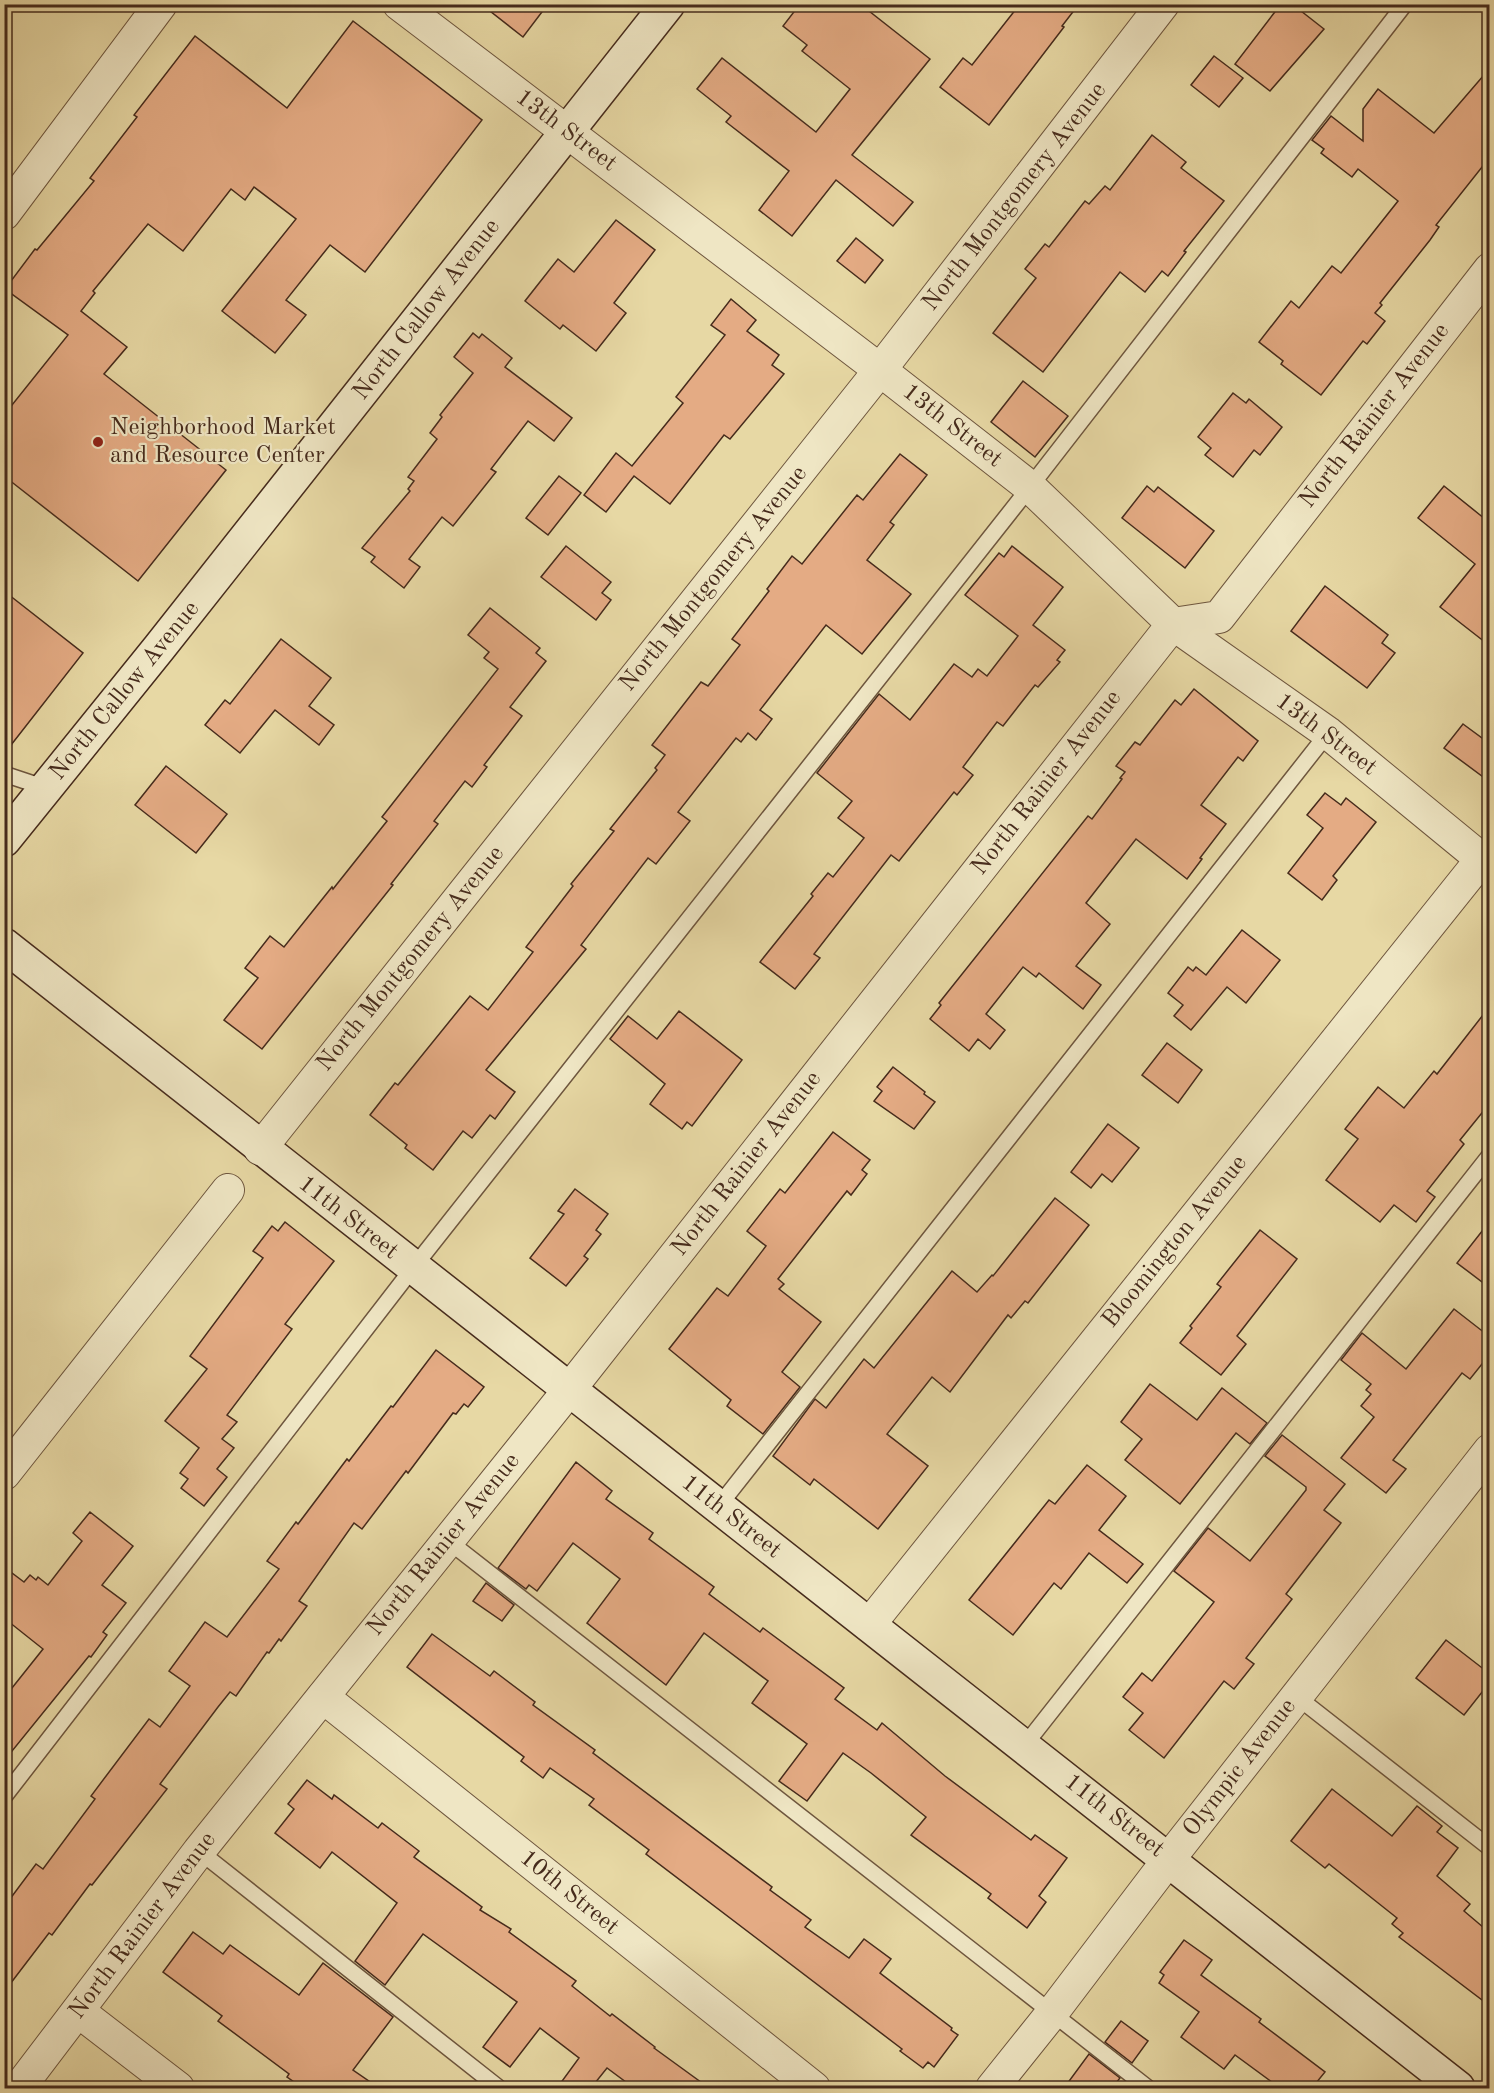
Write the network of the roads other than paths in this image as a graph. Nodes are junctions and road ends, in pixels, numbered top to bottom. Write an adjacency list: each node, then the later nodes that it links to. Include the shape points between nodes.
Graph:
1 (161, 4): 7 (street)
2 (669, 4): 6 (main road, North Callow Avenue)
3 (1163, 4): 9 (street, North Montgomery Avenue)
4 (1405, 4): 10 (lane)
5 (400, 5): 6 (street, 13th Street)
6 (568, 133): 9 (street, 13th Street); 14 (main road, North Callow Avenue)
7 (4, 214)
8 (1490, 269): 11 (street, North Rainier Avenue, via 1219,617)
9 (880, 370): 10 (street, 13th Street); 18 (street, North Montgomery Avenue)
10 (1030, 487): 11 (street, 13th Street); 21 (lane)
11 (1173, 624): 12 (street, 13th Street); 22 (street, North Rainier Avenue)
12 (1328, 733): 16 (street, 13th Street); 25 (lane)
13 (4, 774): 14 (lane)
14 (46, 788): 15 (main road, North Callow Avenue)
15 (4, 840)
16 (1485, 863): 27 (street, Bloomington Avenue)
17 (4, 945): 18 (main road, 11th Street)
18 (260, 1149): 21 (main road, 11th Street)
19 (1490, 1155): 30 (lane)
20 (228, 1190): 24 (street)
21 (413, 1268): 22 (main road, 11th Street); 31 (lane)
22 (569, 1390): 25 (main road, 11th Street); 26 (street, North Rainier Avenue)
23 (1490, 1450): 28 (street, Olympic Avenue)
24 (4, 1474)
25 (718, 1506): 27 (main road, 11th Street)
26 (447, 1540): 29 (street, North Rainier Avenue); 36 (lane)
27 (869, 1625): 30 (main road, 11th Street)
28 (1296, 1696): 32 (lane); 34 (street, Olympic Avenue)
29 (323, 1697): 33 (street, North Rainier Avenue); 40 (street, 10th Street)
30 (1024, 1746): 34 (main road, 11th Street)
31 (4, 1797)
32 (1490, 1848)
33 (199, 1851): 35 (street, North Rainier Avenue); 39 (lane)
34 (1169, 1859): 36 (street, Olympic Avenue); 43 (main road, 11th Street)
35 (78, 2011): 37 (street, North Rainier Avenue); 38 (street)
36 (1052, 2013): 41 (street, Olympic Avenue); 42 (lane)
37 (19, 2088)
38 (177, 2088)
39 (499, 2088)
40 (814, 2088)
41 (992, 2088)
42 (1148, 2088)
43 (1458, 2088)

